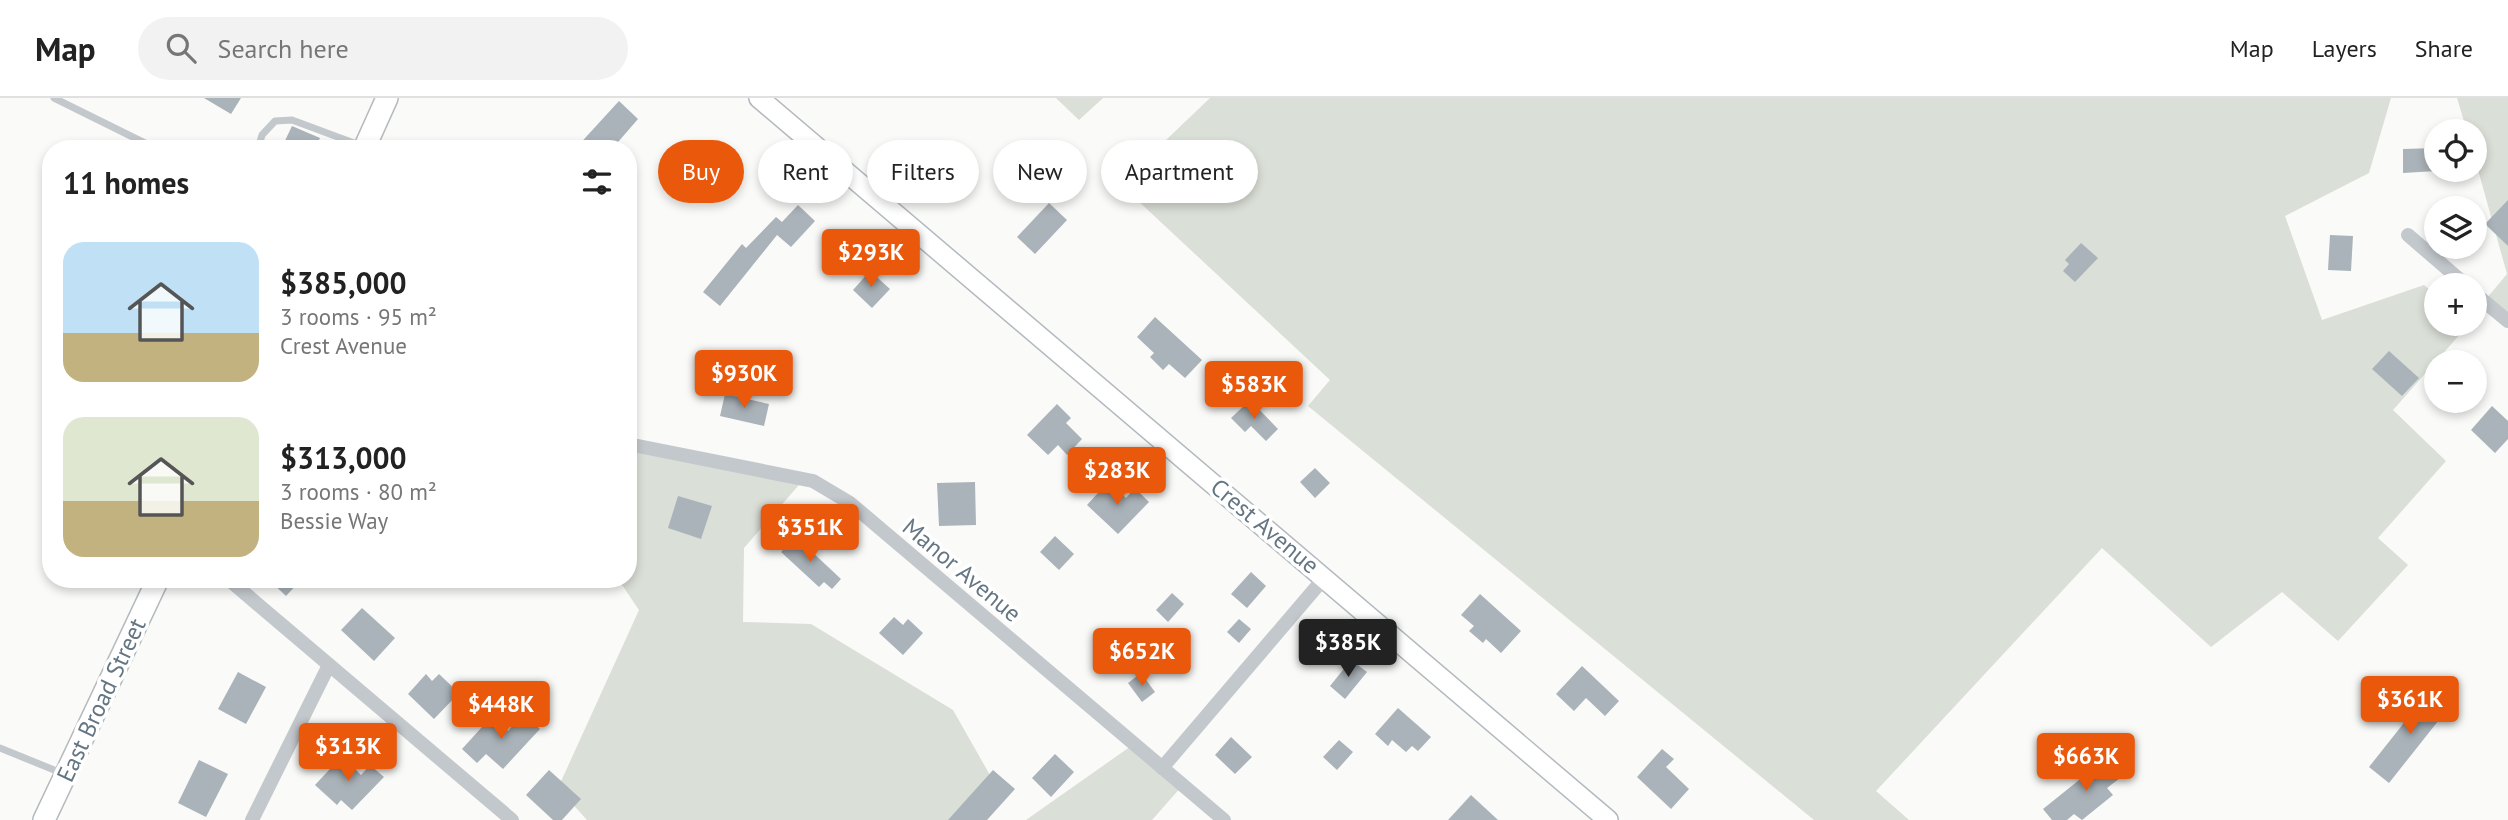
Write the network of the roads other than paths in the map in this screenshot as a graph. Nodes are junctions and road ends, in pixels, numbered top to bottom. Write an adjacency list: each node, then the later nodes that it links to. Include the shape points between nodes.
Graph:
1 (54, 98): 4 (lane)
2 (387, 98): 7 (main road)
3 (759, 98): 13 (street, Crest Avenue)
4 (139, 140)
5 (261, 140): 6 (lane, via 275,121 292,120)
6 (343, 140)
7 (368, 140)
8 (2408, 235): 9 (street)
9 (2452, 273)
10 (2487, 304): 11 (street)
11 (2508, 321)
12 (637, 446): 18 (street, Manor Avenue, via 790,475 829,489)
13 (1325, 577): 18 (street); 24 (street, Crest Avenue)
14 (155, 588): 19 (main road, East Broad Street)
15 (239, 588): 16 (street)
16 (329, 665): 21 (street); 22 (street)
17 (0, 748): 19 (lane)
18 (1162, 768): 23 (street, Manor Avenue)
19 (66, 774): 20 (main road, East Broad Street)
20 (44, 820)
21 (252, 820)
22 (512, 820)
23 (1224, 820)
24 (1608, 820)

